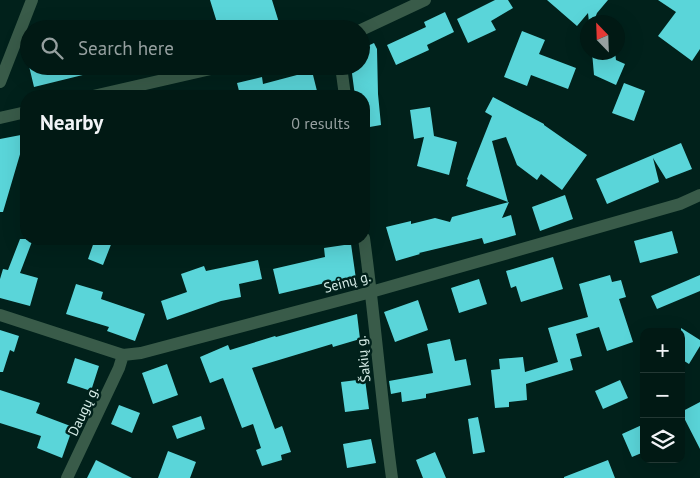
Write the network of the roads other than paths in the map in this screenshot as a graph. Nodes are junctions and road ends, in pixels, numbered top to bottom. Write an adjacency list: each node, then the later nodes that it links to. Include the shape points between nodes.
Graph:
1 (32, 0): 3 (street)
2 (425, 0): 4 (street)
3 (24, 20)
4 (370, 26)
5 (20, 31): 8 (street)
6 (185, 75): 9 (street)
7 (342, 75): 10 (street)
8 (0, 82)
9 (119, 90)
10 (344, 90)
11 (20, 113): 12 (street)
12 (0, 118)
13 (700, 195): 15 (street, Seinų g., via 680,204)
14 (365, 245): 15 (street, Šakių g.)
15 (371, 292): 17 (street, Seinų g.); 19 (street, Šakių g.)
16 (0, 315): 17 (street, Seinų g.)
17 (124, 355): 18 (street, Daugų g.)
18 (67, 478)
19 (392, 478)

